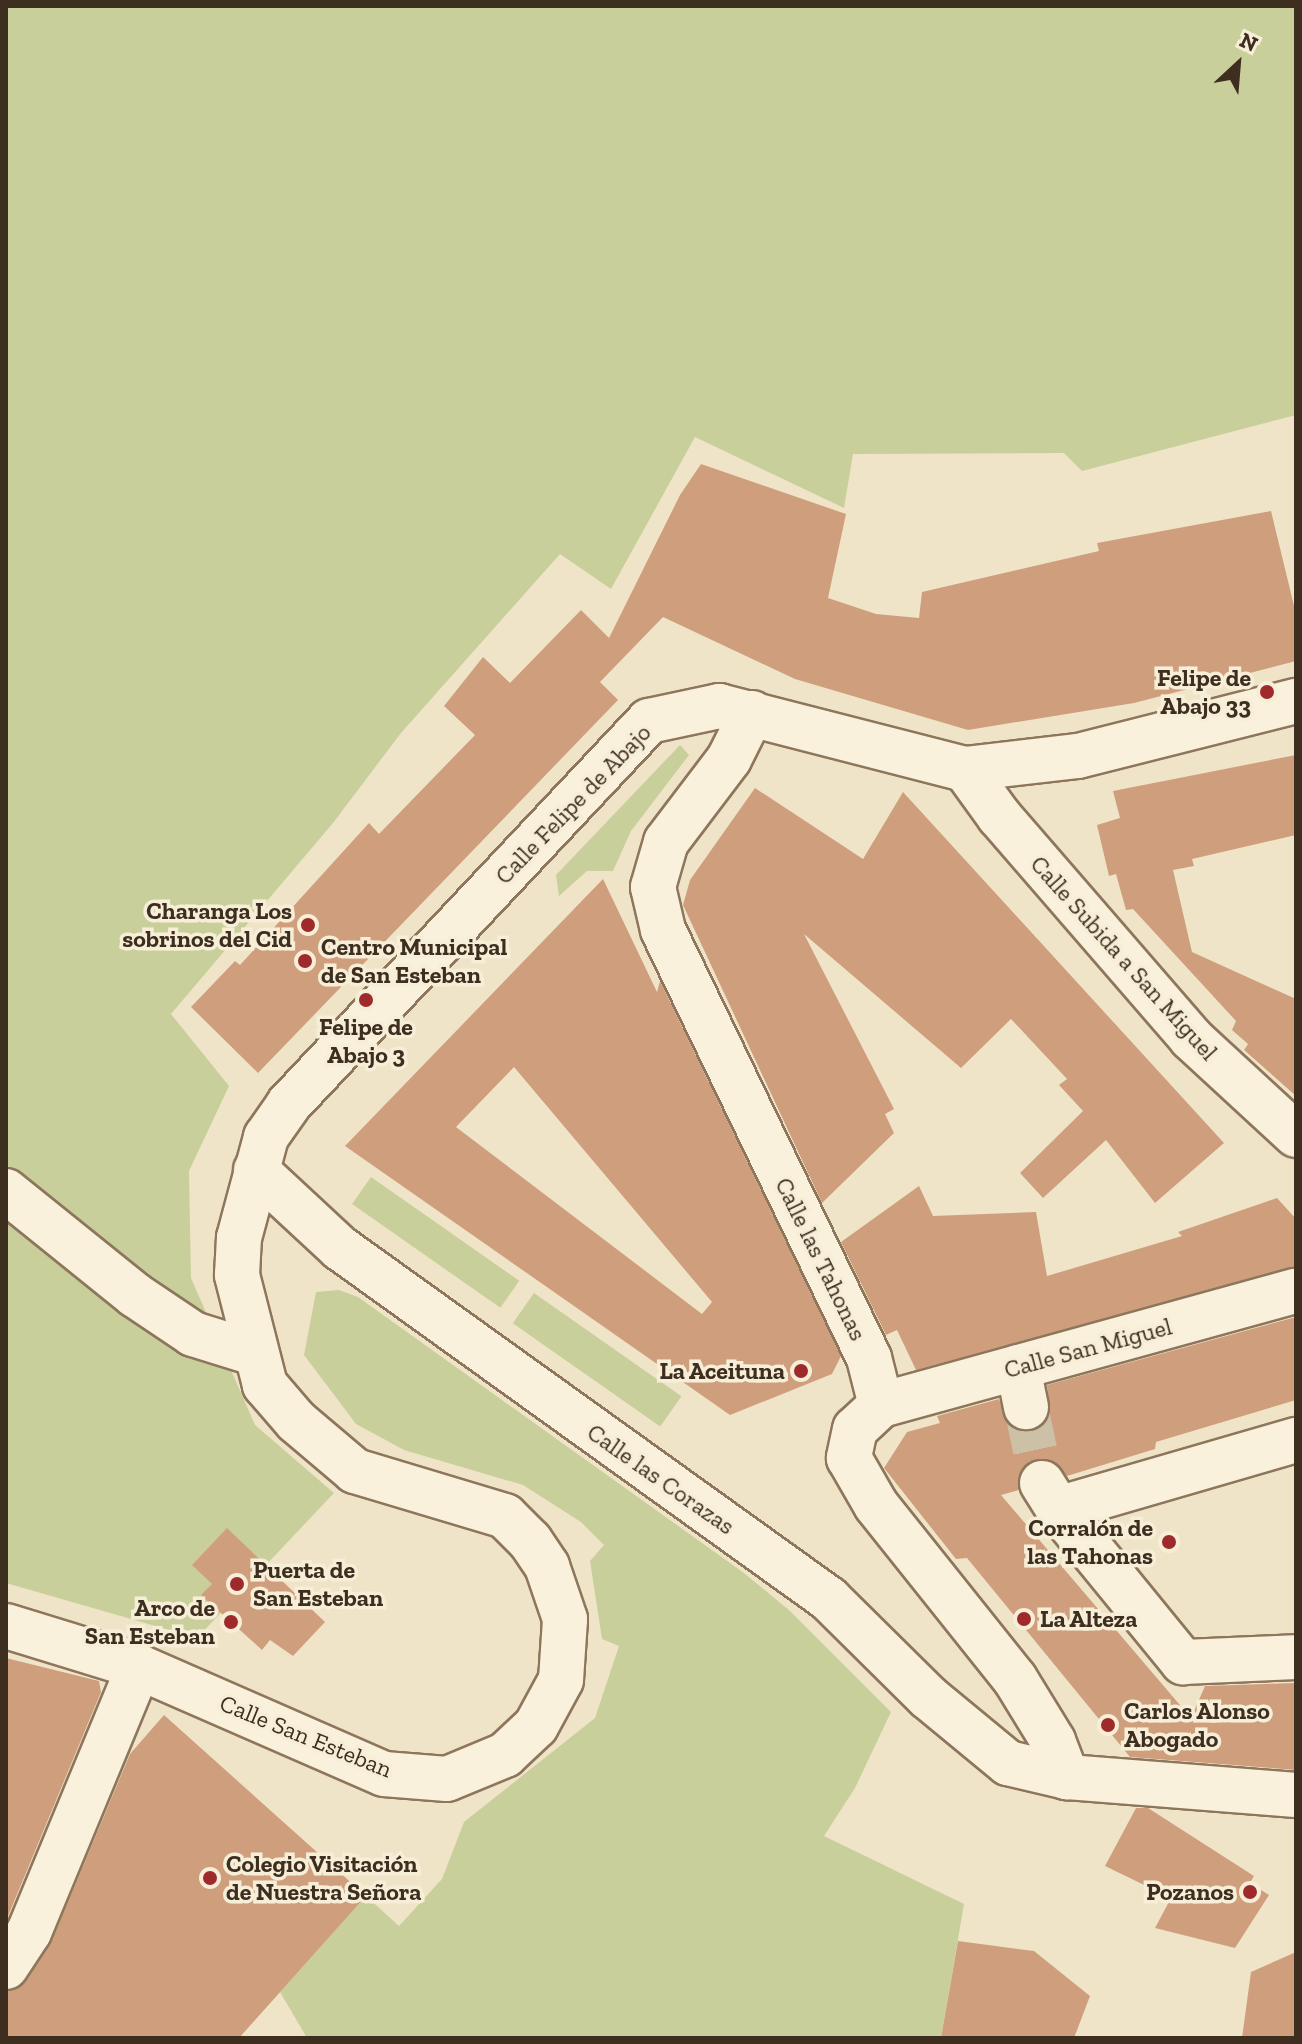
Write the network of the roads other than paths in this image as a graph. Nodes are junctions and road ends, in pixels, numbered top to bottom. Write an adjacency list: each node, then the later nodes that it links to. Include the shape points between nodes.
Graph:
1 (1296, 701): 3 (street, Calle Felipe de Abajo, via 1078,756)
2 (752, 713): 3 (street, Calle Felipe de Abajo); 5 (street, Calle Felipe de Abajo, via 719,706 649,721 288,1105 266,1137); 9 (street, Calle las Tahonas, via 729,759 666,842 653,887 663,930 869,1358)
3 (965, 769): 4 (street, Calle Subida a San Miguel, via 999,816 1191,1038)
4 (1296, 1135)
5 (256, 1170): 8 (street, Calle San Esteban, via 239,1238 237,1275); 14 (street, Calle las Corazas, via 340,1248 829,1599 928,1697 1008,1763)
6 (6, 1191): 8 (street, via 193,1334)
7 (1296, 1291): 9 (street, Calle San Miguel, via 1022,1387)
8 (254, 1353): 13 (street, Calle San Esteban, via 265,1385 296,1421 355,1471 505,1516 530,1541 547,1566 565,1619 561,1680 536,1726 505,1755 447,1779 384,1774)
9 (881, 1405): 14 (street, via 855,1429 849,1458 876,1505 1015,1679 1053,1741)
10 (1296, 1440): 12 (street, via 1050,1496 1183,1662)
11 (6, 1626): 13 (street, Calle San Esteban)
12 (1296, 1657)
13 (139, 1667): 16 (street, via 29,1932)
14 (1067, 1777): 15 (street, Calle las Corazas)
15 (1296, 1795)
16 (6, 1967)

